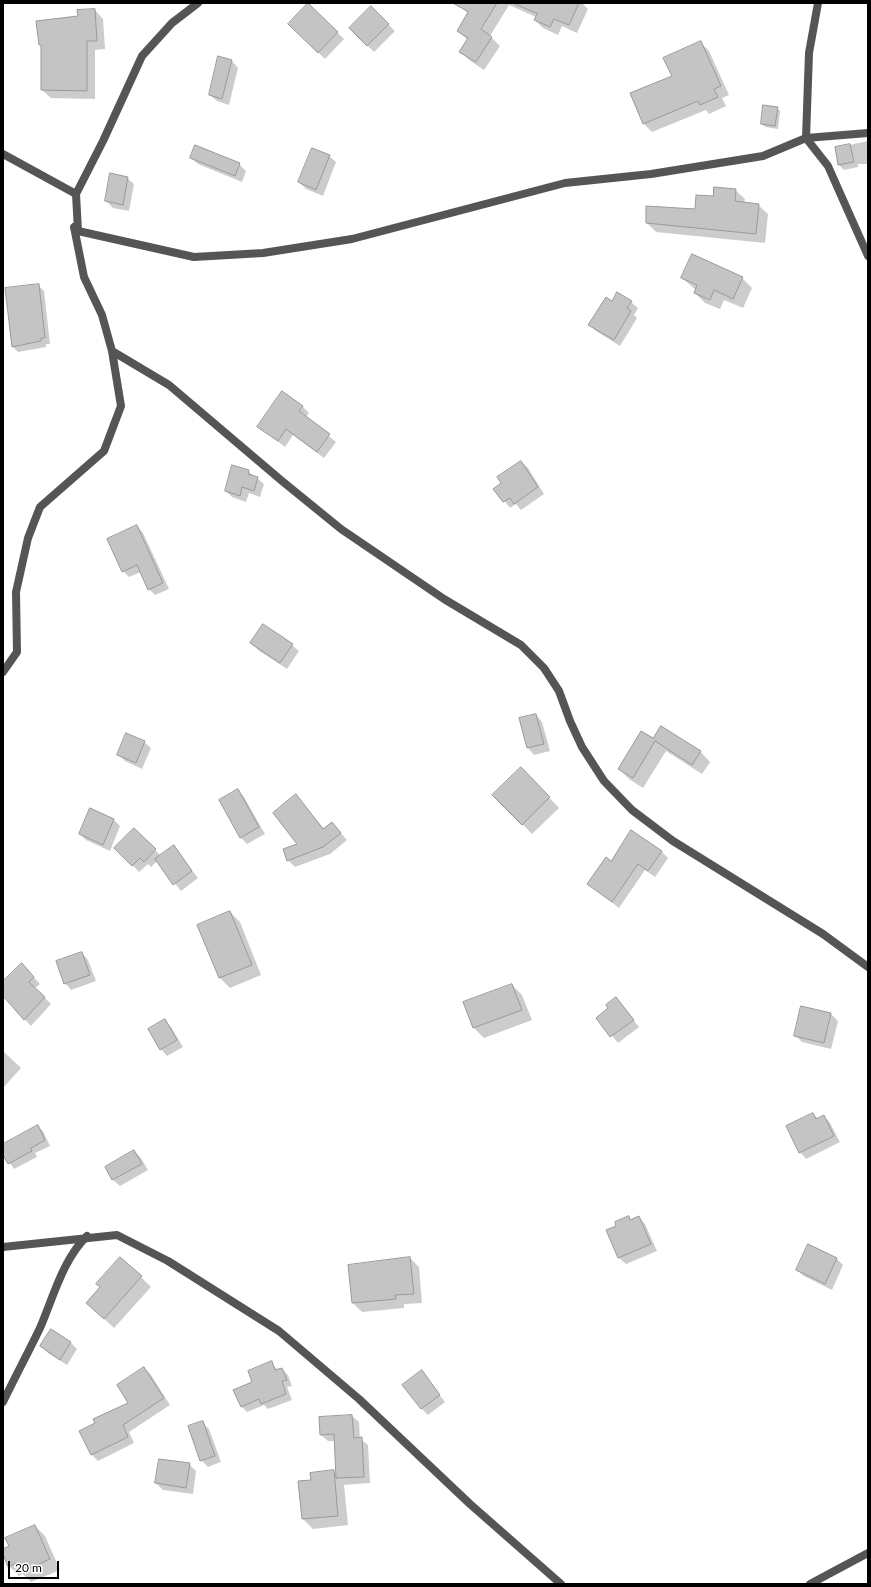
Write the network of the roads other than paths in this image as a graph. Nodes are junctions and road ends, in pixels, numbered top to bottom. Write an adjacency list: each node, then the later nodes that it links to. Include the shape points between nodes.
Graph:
1 (198, 3): 6 (street, via 172,23 142,56)
2 (818, 3): 4 (street, via 810,54)
3 (868, 133): 4 (street)
4 (806, 138): 7 (street, via 763,156 651,174 565,183 352,239 263,253 194,257); 8 (street, via 828,166)
5 (3, 154): 6 (street)
6 (76, 194): 7 (street)
7 (78, 231): 9 (street, via 74,227 84,276 102,315)
8 (868, 256)
9 (112, 351): 10 (street, via 121,406 104,451 40,507 28,538 16,592 17,652); 11 (street, via 169,385 342,529 444,599 521,645 544,668 559,691 582,747 604,781 632,810 673,841 823,934)
10 (3, 672)
11 (868, 967)
12 (87, 1236): 13 (street); 14 (street, via 76,1247); 16 (street, via 117,1235 168,1261 279,1331 359,1399 470,1504)
13 (3, 1247)
14 (3, 1402)
15 (868, 1553): 17 (street)
16 (561, 1584)
17 (810, 1584)

